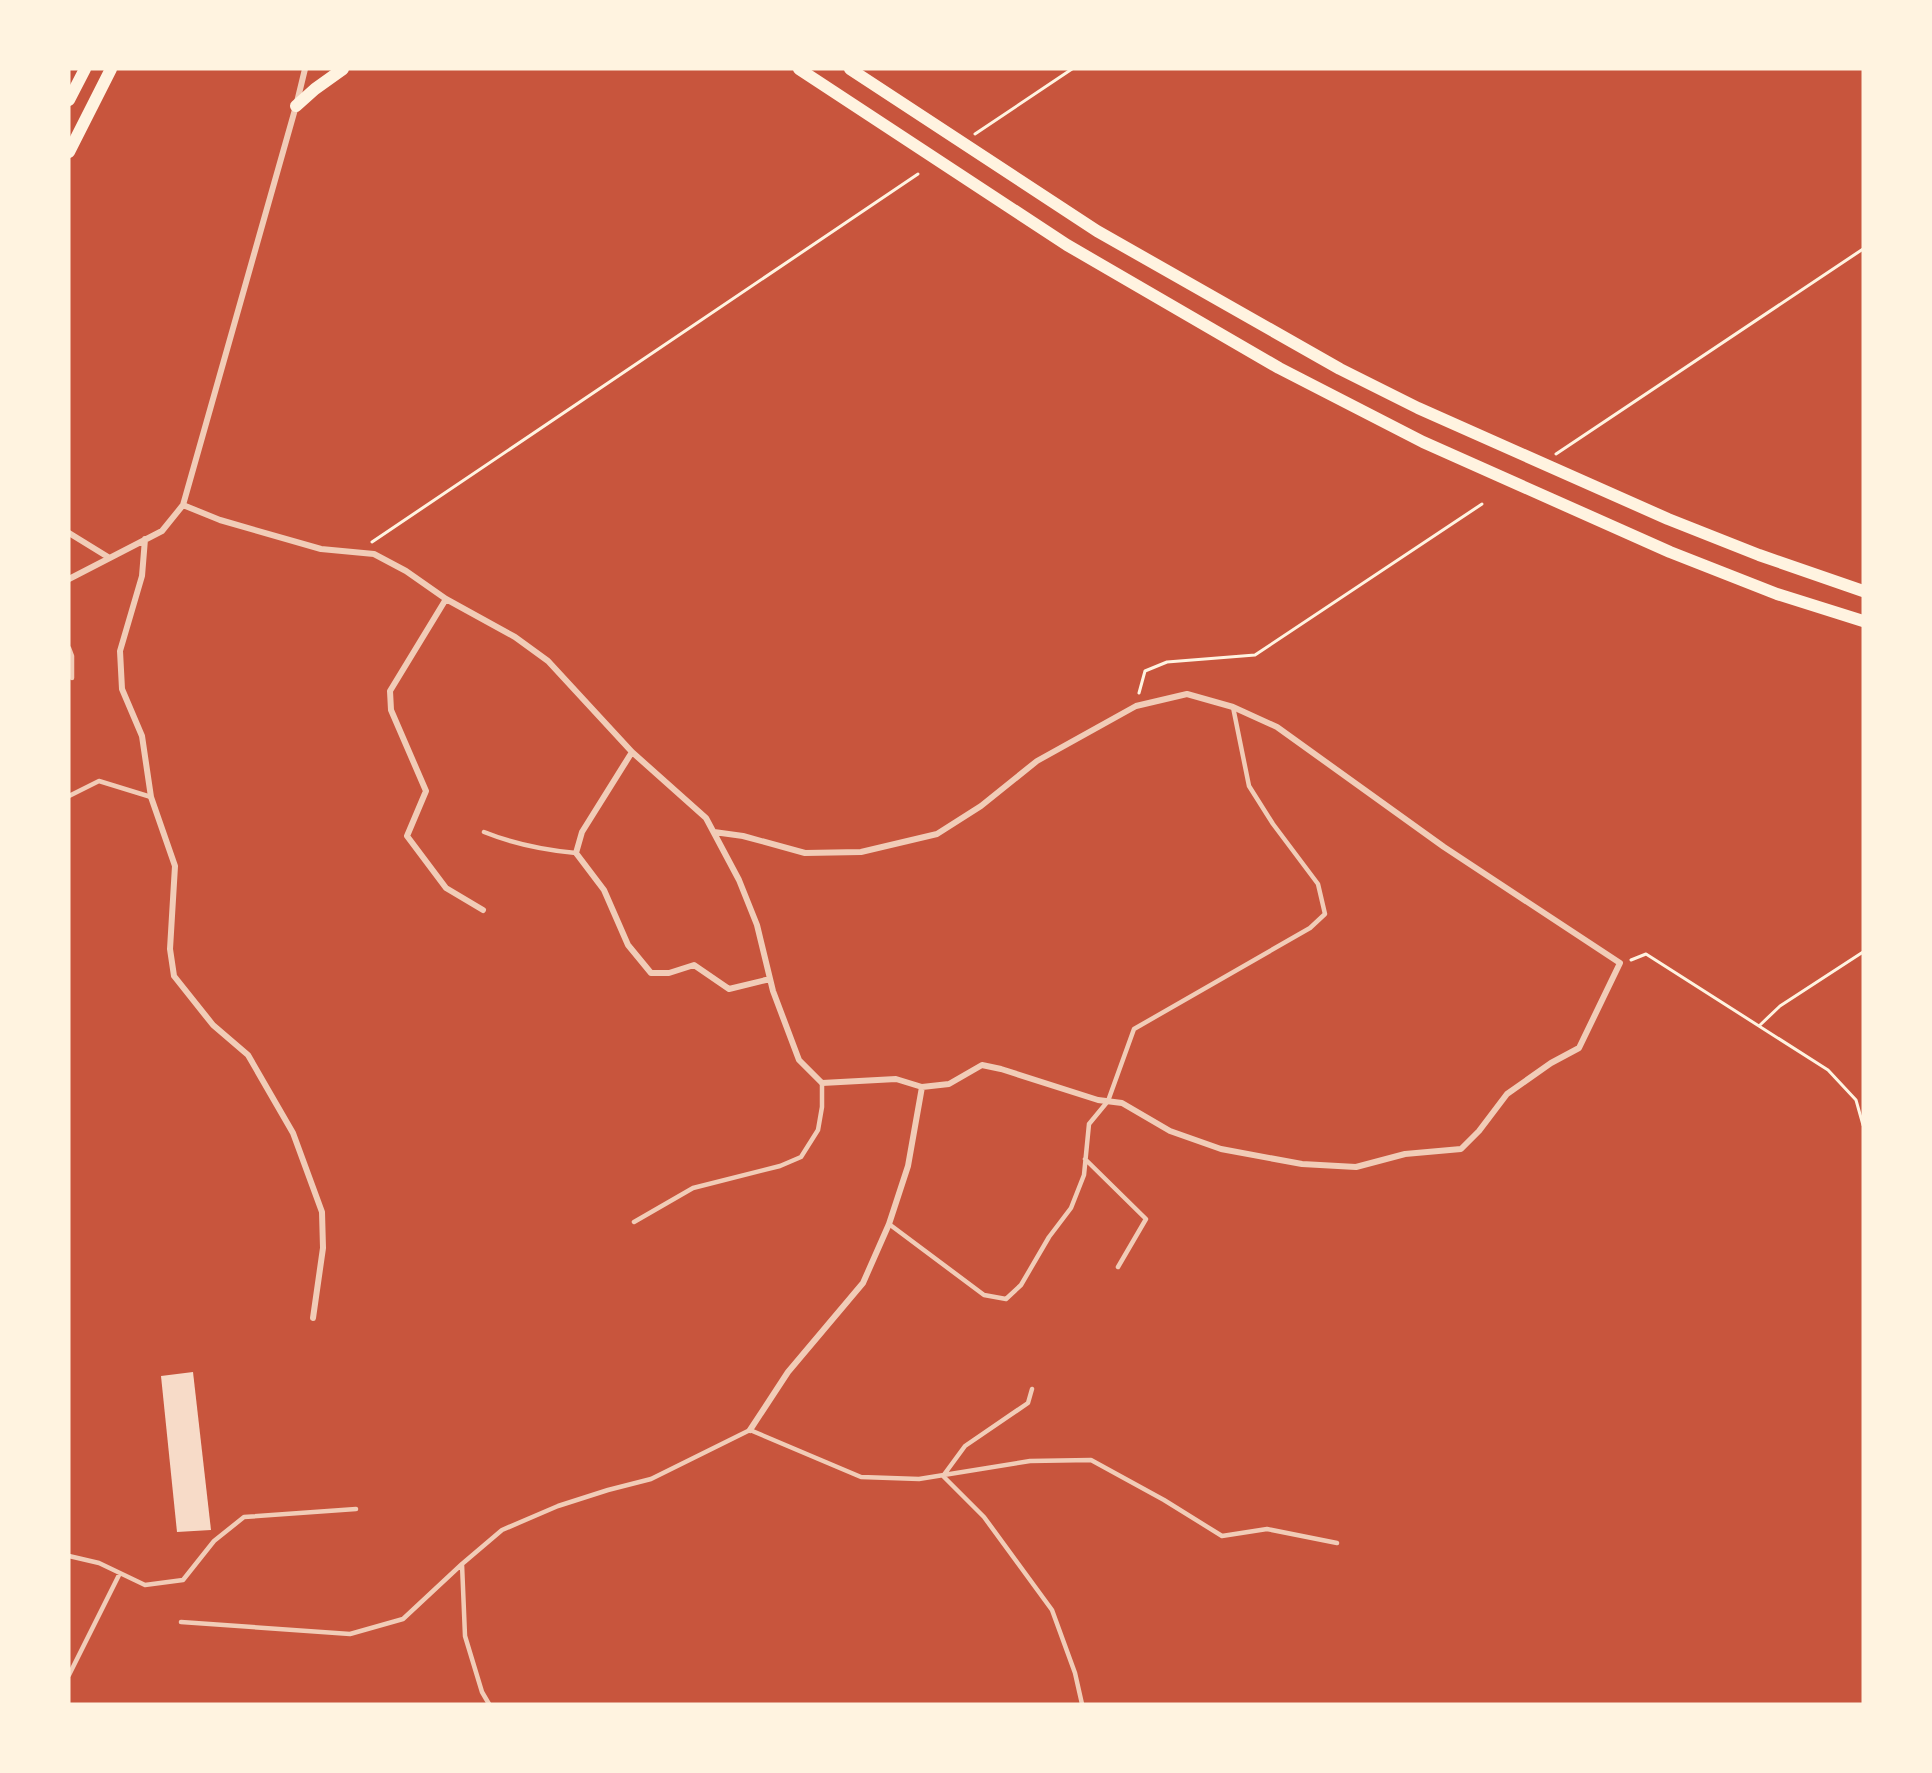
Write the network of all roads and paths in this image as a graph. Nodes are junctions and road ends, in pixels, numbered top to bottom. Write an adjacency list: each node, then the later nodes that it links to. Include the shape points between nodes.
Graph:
1 (85, 69): 8 (main road)
2 (111, 69): 11 (main road)
3 (304, 69): 9 (street)
4 (343, 69): 9 (main road)
5 (799, 69): 24 (main road, via 1066,245 1279,368 1423,442 1670,552 1777,594)
6 (850, 69): 22 (main road, via 1097,231 1340,369 1418,408 1668,519)
7 (1072, 69): 10 (path)
8 (69, 100)
9 (296, 106): 16 (street)
10 (972, 137)
11 (69, 152)
12 (918, 174): 19 (path)
13 (1863, 249): 14 (path)
14 (1552, 456)
15 (1482, 504): 27 (path, via 1255,655 1167,662 1145,670)
16 (183, 505): 18 (street, via 162,531); 19 (street, via 220,520 321,549)
17 (69, 533): 20 (street)
18 (145, 539): 20 (street); 31 (street, via 142,576 120,651 122,689 142,736)
19 (357, 552): 23 (street, via 374,554)
20 (108, 557): 21 (street)
21 (69, 579)
22 (1863, 591)
23 (446, 599): 29 (street, via 515,637 548,661); 35 (street, via 390,691 391,710 426,791 407,836 446,888)
24 (1863, 621)
25 (69, 648): 26 (lane)
26 (72, 678)
27 (1136, 706): 28 (street, via 1186,694); 33 (street, via 1037,761 981,806 937,834 861,852 805,853)
28 (1233, 707): 37 (street, via 1277,727 1444,847); 42 (lane, via 1249,786 1318,884 1325,914 1310,928 1134,1029)
29 (632, 752): 33 (street, via 706,818); 34 (street, via 582,832)
30 (69, 796): 31 (lane, via 99,781)
31 (151, 797): 48 (street, via 175,866 170,949 174,976 213,1025 248,1054 293,1133 322,1212 322,1248)
32 (484, 832): 34 (lane, via 510,842)
33 (714, 832): 38 (street, via 758,925)
34 (576, 854): 38 (street, via 604,890 628,945 651,973 669,973 694,965 729,989)
35 (483, 910)
36 (1863, 952): 39 (path, via 1780,1006)
37 (1620, 963): 39 (path, via 1646,954); 42 (street, via 1580,1048 1507,1094 1461,1149 1405,1154 1356,1167 1302,1164 1221,1149 1170,1131 1122,1103)
38 (770, 979): 40 (street, via 799,1060)
39 (1759, 1026): 43 (path, via 1828,1070 1856,1100)
40 (822, 1083): 41 (street, via 896,1079); 45 (lane, via 818,1130 801,1157 693,1188)
41 (922, 1087): 42 (street, via 949,1084 982,1065); 46 (street, via 908,1166)
42 (1108, 1101): 44 (lane, via 1089,1124)
43 (1863, 1125)
44 (1085, 1159): 46 (lane, via 1084,1175 1071,1208 1021,1285 1006,1299 984,1295); 47 (lane, via 1146,1219)
45 (634, 1222)
46 (889, 1224): 50 (street, via 863,1283 788,1372)
47 (1118, 1267)
48 (313, 1318)
49 (1032, 1389): 51 (lane, via 1028,1403 965,1446)
50 (750, 1430): 51 (lane, via 861,1477); 55 (lane, via 651,1479 558,1506 502,1530)
51 (943, 1476): 53 (lane, via 1030,1461 1091,1460 1222,1536 1267,1529); 60 (lane, via 984,1517 1052,1610)
52 (356, 1509): 56 (lane, via 244,1517 214,1542 183,1580 145,1585)
53 (1336, 1543)
54 (69, 1556): 56 (lane)
55 (462, 1564): 57 (lane, via 403,1619 350,1634); 59 (lane, via 465,1636)
56 (120, 1573): 58 (lane)
57 (181, 1622)
58 (69, 1675)
59 (489, 1704)
60 (1082, 1704)

